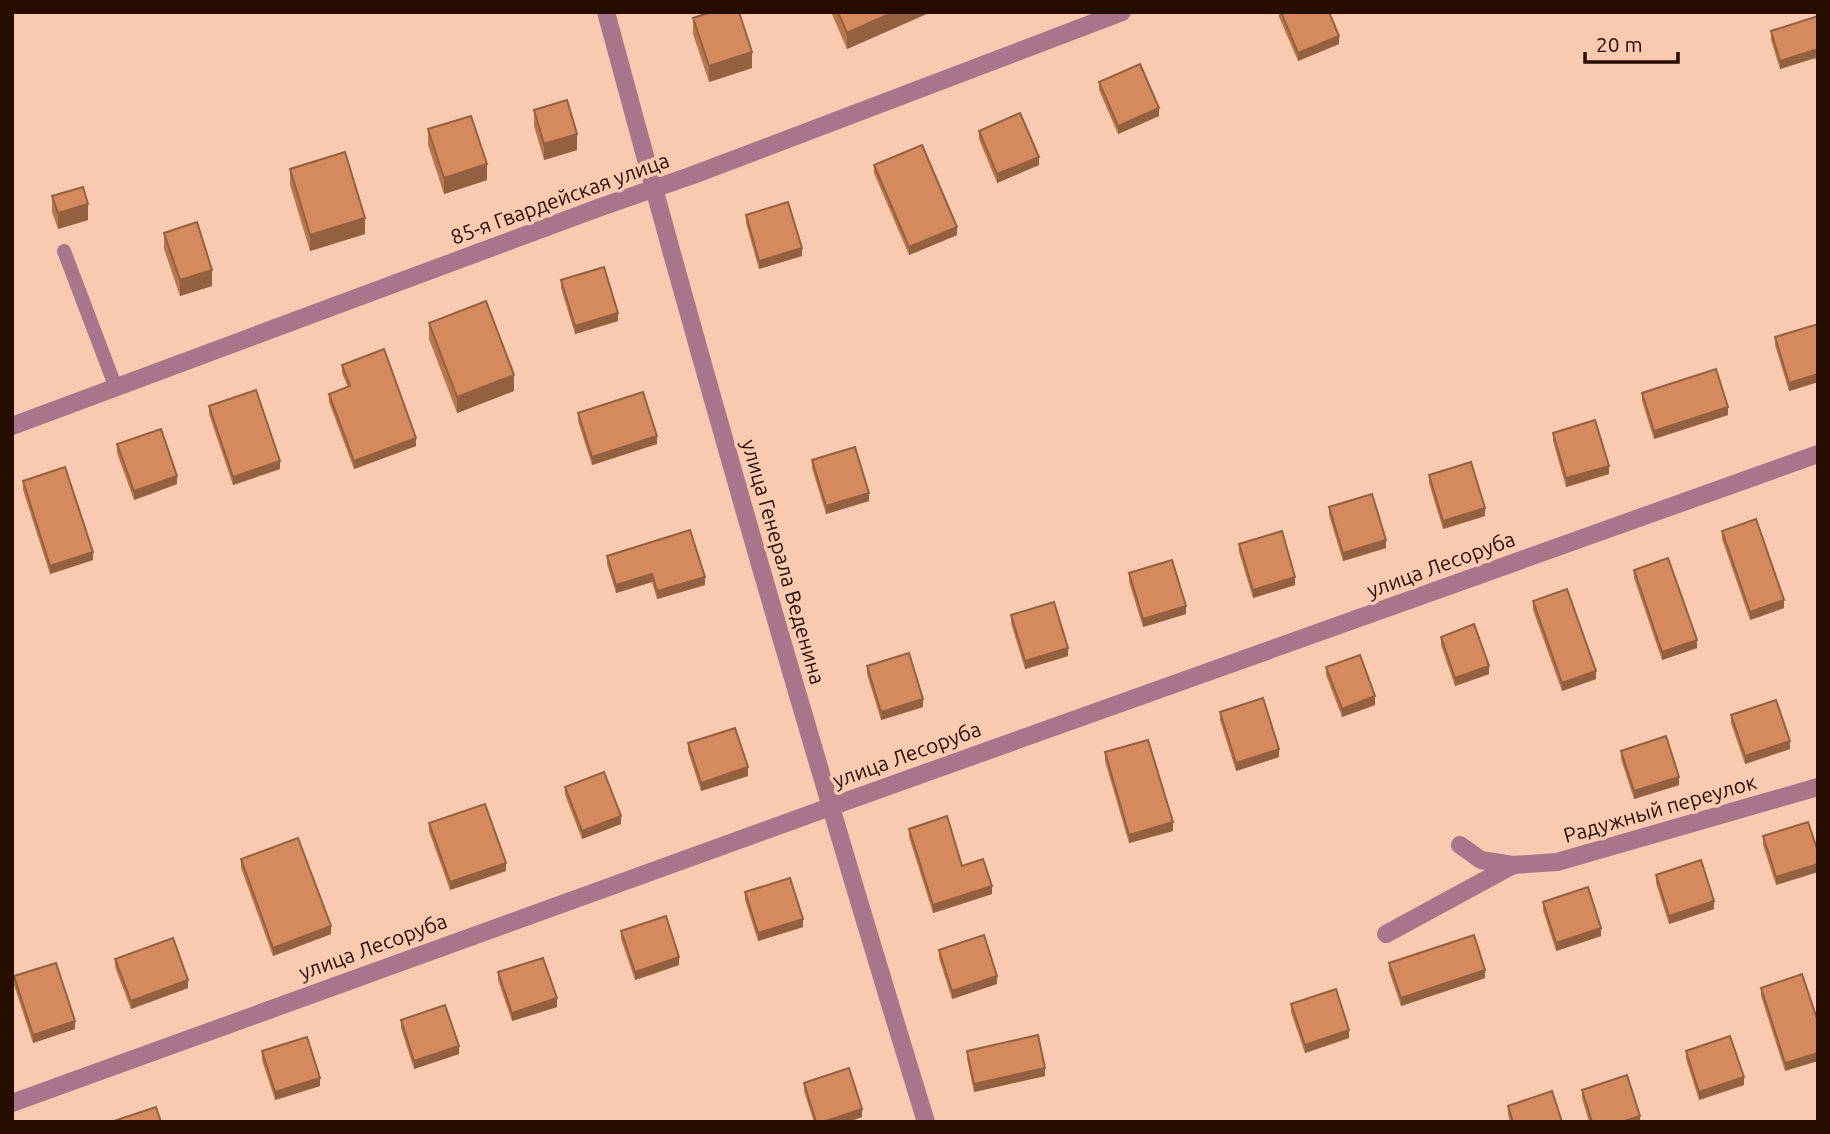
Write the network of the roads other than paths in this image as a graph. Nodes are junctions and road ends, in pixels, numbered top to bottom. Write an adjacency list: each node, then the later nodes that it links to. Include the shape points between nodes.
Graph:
1 (606, 12): 3 (street, улица Генерала Веденина)
2 (1122, 12): 3 (street, 85-я Гвардейская улица)
3 (653, 189): 5 (street, 85-я Гвардейская улица); 9 (street, улица Генерала Веденина)
4 (64, 251): 5 (lane)
5 (116, 388): 6 (street, 85-я Гвардейская улица)
6 (12, 426)
7 (1818, 454): 9 (street, улица Лесоруба)
8 (1818, 787): 11 (street, Радужный переулок, via 1557,862)
9 (830, 807): 13 (street, улица Лесоруба); 14 (street, улица Генерала Веденина)
10 (1460, 845): 11 (street, Радужный переулок, via 1481,860)
11 (1513, 865): 12 (street, Радужный переулок)
12 (1386, 934)
13 (12, 1102)
14 (926, 1122)

